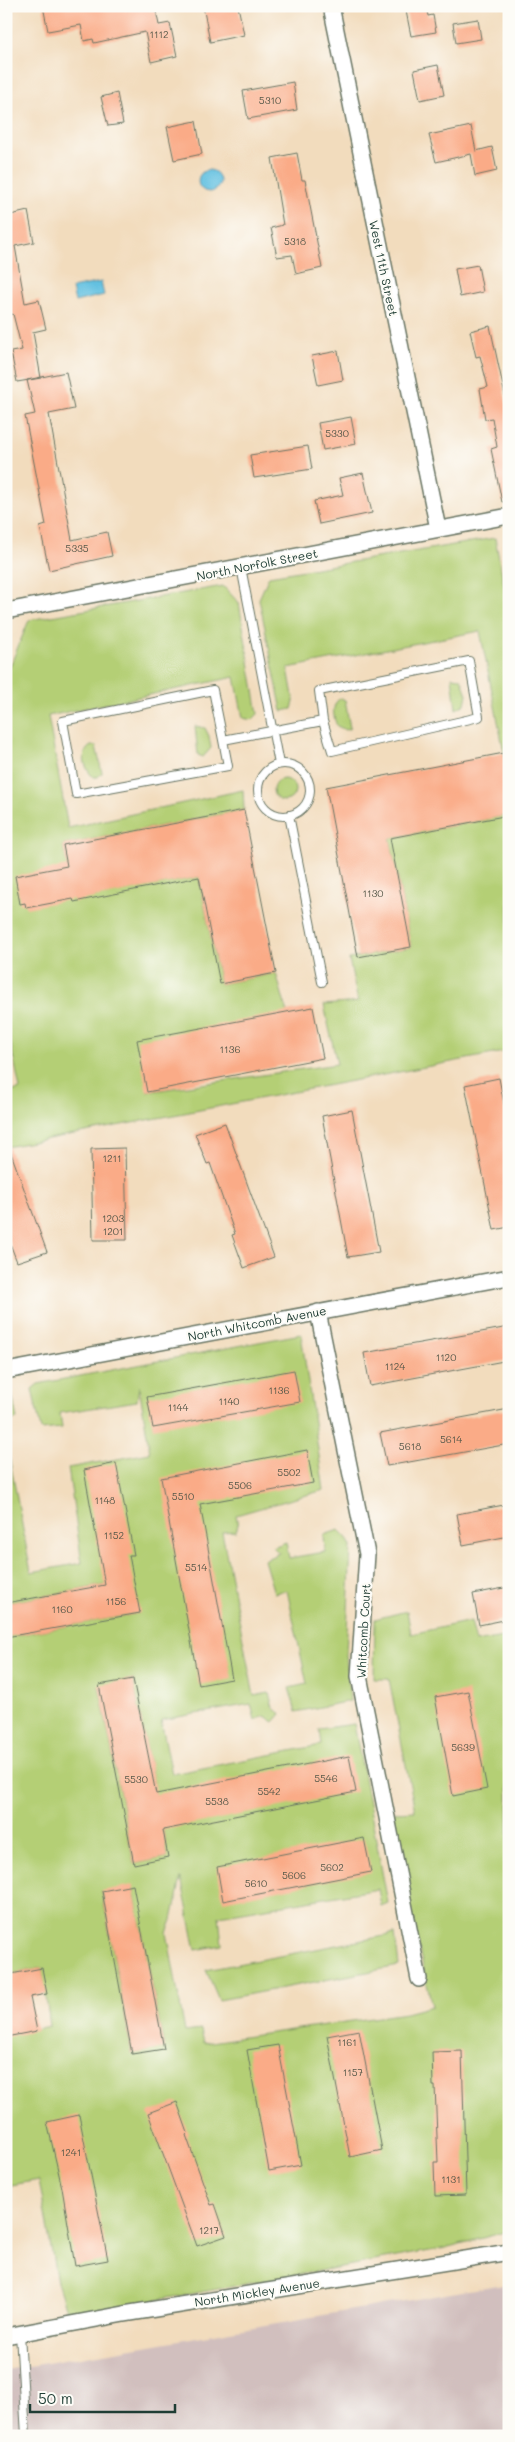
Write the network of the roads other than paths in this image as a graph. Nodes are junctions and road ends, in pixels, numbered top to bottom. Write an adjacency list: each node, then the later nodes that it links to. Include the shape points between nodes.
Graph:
1 (331, 6): 3 (street, West 11th Street)
2 (509, 516): 3 (street, North Norfolk Street)
3 (438, 529): 4 (street, North Norfolk Street)
4 (241, 567): 5 (street, North Norfolk Street); 7 (lane)
5 (6, 612)
6 (324, 721): 6 (lane, via 319,691 469,661 479,717 332,751); 7 (lane)
7 (273, 730): 8 (lane); 9 (lane)
8 (224, 740): 8 (lane, via 213,690 63,721 76,794 228,766)
9 (279, 764): 10 (lane, via 263,774 258,791 264,807 270,812); 10 (lane, via 296,766 310,787 302,810)
10 (289, 816): 11 (lane)
11 (322, 982)
12 (509, 1277): 13 (street, North Whitcomb Avenue)
13 (318, 1312): 14 (street, North Whitcomb Avenue); 15 (street, Whitcomb Court, via 366,1554 359,1676)
14 (6, 1371)
15 (418, 1979)
16 (509, 2252): 17 (street, North Mickley Avenue)
17 (13, 2335): 18 (lane)
18 (26, 2436)

